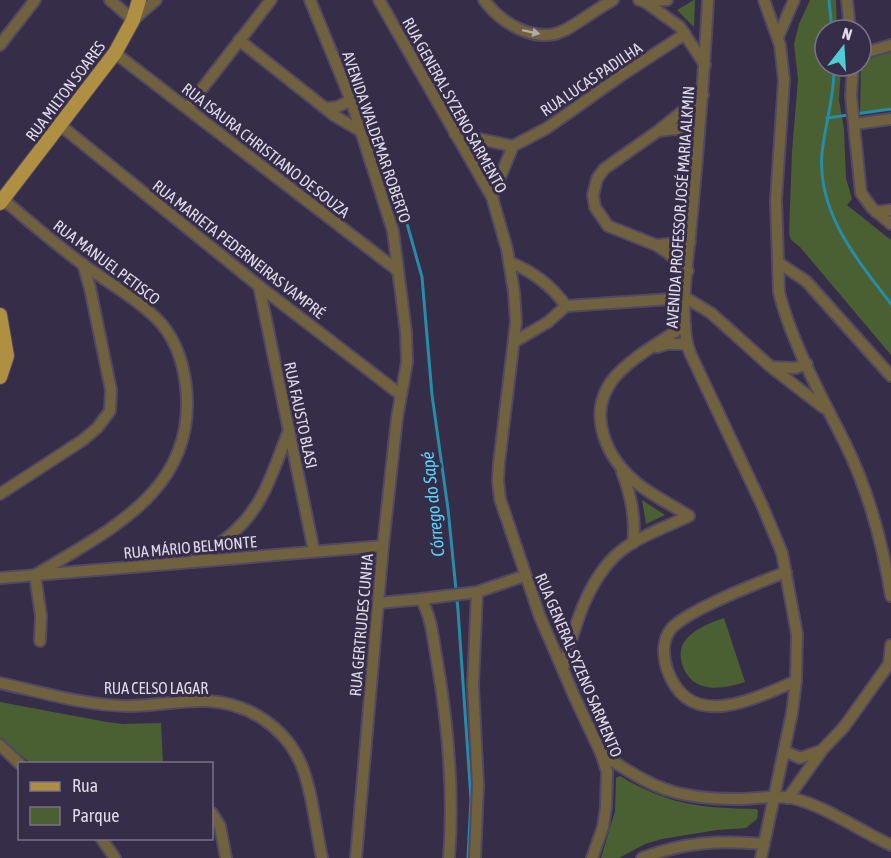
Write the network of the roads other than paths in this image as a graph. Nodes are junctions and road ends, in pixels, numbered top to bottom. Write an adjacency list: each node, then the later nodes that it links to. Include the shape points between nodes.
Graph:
1 (35, 0): 21 (street)
2 (110, 0): 17 (street)
3 (137, 0): 17 (main road)
4 (156, 0): 17 (street, RUA MILTON SOARES)
5 (271, 0): 20 (street)
6 (310, 0): 28 (street, AVENIDA WALDEMAR ROBERTO)
7 (379, 0): 37 (street, RUA GENERAL SYZENO SARMENTO)
8 (484, 0): 9 (street, one-way to 9, via 504,21 530,33 546,34 563,31)
9 (613, 0)
10 (641, 0): 11 (street); 18 (street)
11 (667, 0)
12 (708, 0): 25 (street, AVENIDA PROFESSOR JOSÉ MARIA ALKMIN)
13 (764, 0): 19 (street)
14 (794, 0): 19 (street)
15 (847, 0): 16 (street)
16 (849, 18)
17 (133, 20): 24 (main road, RUA MILTON SOARES)
18 (685, 34): 25 (street); 38 (street, RUA LUCAS PADILHA, via 547,128)
19 (778, 37): 47 (street, via 784,80 776,200)
20 (240, 40): 29 (street); 30 (street)
21 (0, 45)
22 (891, 45): 23 (street)
23 (873, 50)
24 (115, 53): 29 (street, RUA ISAURA CHRISTIANO DE SOUZA); 33 (main road, RUA MILTON SOARES)
25 (705, 65): 27 (street, AVENIDA PROFESSOR JOSÉ MARIA ALKMIN)
26 (853, 78): 31 (street)
27 (703, 95): 34 (street); 35 (street, AVENIDA PROFESSOR JOSÉ MARIA ALKMIN)
28 (351, 100): 30 (street); 36 (street, AVENIDA WALDEMAR ROBERTO)
29 (187, 108): 49 (street, RUA ISAURA CHRISTIANO DE SOUZA)
30 (326, 108): 36 (street)
31 (854, 116): 32 (street); 42 (street, via 861,193)
32 (891, 119)
33 (60, 125): 40 (main road, RUA MILTON SOARES); 51 (street, RUA MARIETA PEDERNEIRAS VAMPRÉ)
34 (658, 131): 35 (street); 45 (street, via 604,169 593,195 595,207 608,226)
35 (699, 131): 44 (street, AVENIDA PROFESSOR JOSÉ MARIA ALKMIN)
36 (362, 132): 49 (street, AVENIDA WALDEMAR ROBERTO, via 393,231)
37 (455, 134): 38 (street); 39 (street, RUA GENERAL SYZENO SARMENTO)
38 (513, 146): 39 (street)
39 (492, 197): 46 (street, RUA GENERAL SYZENO SARMENTO)
40 (1, 200): 48 (street, RUA MANUEL PETISCO)
41 (891, 210): 42 (street)
42 (876, 212): 43 (street)
43 (891, 224)
44 (690, 242): 45 (street); 50 (street, AVENIDA PROFESSOR JOSÉ MARIA ALKMIN)
45 (656, 245): 50 (street)
46 (510, 262): 53 (street, via 538,277); 56 (street, RUA GENERAL SYZENO SARMENTO)
47 (779, 263): 59 (street, via 783,306); 61 (street, via 806,281)
48 (83, 264): 67 (street, via 111,390 110,411 83,440); 73 (street, RUA MANUEL PETISCO, via 128,295 167,332 178,352 184,376 186,418 168,472 144,502 108,531)
49 (397, 270): 63 (street, AVENIDA WALDEMAR ROBERTO, via 407,362)
50 (688, 271): 52 (street, AVENIDA PROFESSOR JOSÉ MARIA ALKMIN)
51 (259, 286): 63 (street, RUA MARIETA PEDERNEIRAS VAMPRÉ); 65 (street, RUA FAUSTO BLASI)
52 (686, 298): 53 (street); 55 (street, AVENIDA PROFESSOR JOSÉ MARIA ALKMIN); 60 (street, via 711,313)
53 (566, 306): 56 (street)
54 (1, 320): 62 (main road, via 7,356)
55 (685, 325): 57 (street, AVENIDA PROFESSOR JOSÉ MARIA ALKMIN); 58 (street)
56 (514, 342): 74 (street, RUA GENERAL SYZENO SARMENTO, via 498,481)
57 (687, 344): 58 (street); 72 (street, AVENIDA PROFESSOR JOSÉ MARIA ALKMIN, via 767,515)
58 (651, 348): 66 (street, via 613,380 603,400 603,439)
59 (807, 364): 60 (street); 64 (street)
60 (771, 367): 64 (street)
61 (891, 376)
62 (0, 377)
63 (401, 395): 69 (street, RUA GERTRUDES CUNHA)
64 (827, 410): 77 (street, via 862,485 885,560)
65 (289, 430): 70 (street, RUA FAUSTO BLASI); 71 (street, via 255,509 236,531)
66 (620, 466): 68 (street, via 631,499); 68 (street, via 638,484 689,516)
67 (0, 494)
68 (633, 543): 83 (street, via 604,566 580,615)
69 (383, 546): 70 (street, RUA MÁRIO BELMONTE); 79 (street, RUA GERTRUDES CUNHA)
70 (314, 551): 71 (street, RUA MÁRIO BELMONTE)
71 (192, 563): 73 (street, RUA MÁRIO BELMONTE)
72 (786, 572): 84 (street, AVENIDA PROFESSOR JOSÉ MARIA ALKMIN, via 797,634); 84 (street, via 724,598 675,625 666,638 665,659 670,677 681,693 711,707 738,704)
73 (35, 575): 75 (street, RUA MÁRIO BELMONTE); 80 (street)
74 (524, 576): 76 (street); 83 (street, RUA GENERAL SYZENO SARMENTO)
75 (0, 578)
76 (473, 592): 78 (street); 102 (street, via 478,785)
77 (891, 596)
78 (421, 599): 79 (street); 101 (street, via 431,626 444,704 450,779)
79 (379, 603): 100 (street, RUA GERTRUDES CUNHA)
80 (40, 641)
81 (891, 645): 82 (street)
82 (890, 666): 87 (street)
83 (563, 668): 89 (street, RUA GENERAL SYZENO SARMENTO)
84 (796, 681): 88 (street, AVENIDA PROFESSOR JOSÉ MARIA ALKMIN)
85 (0, 683): 99 (street, RUA CELSO LAGAR, via 114,705 200,701 249,711 286,739 302,766)
86 (0, 745): 90 (street)
87 (823, 749): 88 (street, via 800,758); 92 (street)
88 (784, 751): 91 (street, AVENIDA PROFESSOR JOSÉ MARIA ALKMIN)
89 (601, 753): 91 (street, via 675,794 713,799); 103 (street, RUA GENERAL SYZENO SARMENTO, via 608,789 603,827)
90 (18, 762)
91 (775, 797): 92 (street); 95 (street, AVENIDA PROFESSOR JOSÉ MARIA ALKMIN)
92 (788, 798): 96 (street)
93 (213, 815): 98 (street, via 220,826)
94 (102, 840): 97 (street)
95 (764, 844): 104 (street, via 722,841); 105 (street, AVENIDA PROFESSOR JOSÉ MARIA ALKMIN)
96 (891, 844)
97 (115, 858)
98 (226, 858)
99 (322, 858)
100 (356, 858)
101 (449, 858)
102 (475, 858)
103 (592, 858)
104 (642, 858)
105 (761, 858)

